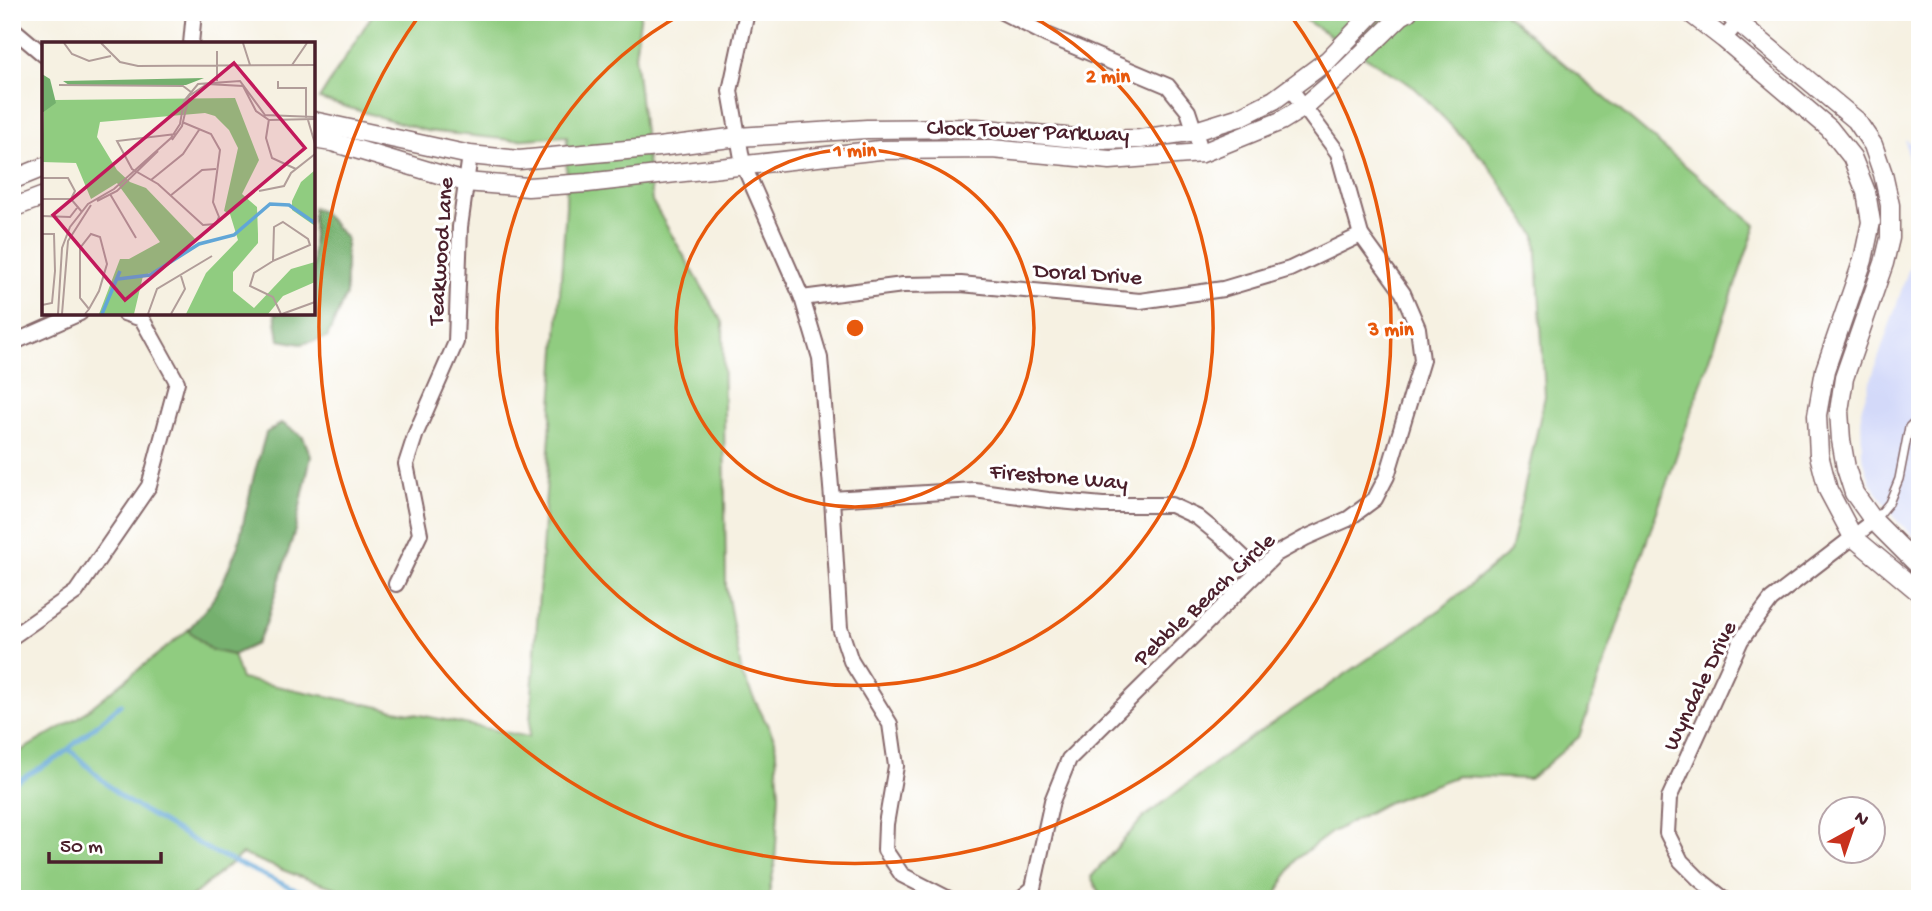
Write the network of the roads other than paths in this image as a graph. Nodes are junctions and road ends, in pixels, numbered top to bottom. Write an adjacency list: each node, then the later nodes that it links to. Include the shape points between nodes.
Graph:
1 (194, 12): 10 (street)
2 (747, 12): 16 (street, via 730,91)
3 (1002, 12): 15 (street, via 1046,36 1168,86 1188,111)
4 (1374, 12): 12 (street, Clock Tower Parkway, via 1328,61)
5 (1408, 12): 13 (street, Clock Tower Parkway)
6 (1689, 12): 9 (street)
7 (1737, 15): 9 (street); 33 (street, via 1856,120 1873,145 1883,174 1890,205 1890,238 1844,378 1839,411 1846,468 1854,493)
8 (12, 28): 11 (street)
9 (1724, 39): 34 (street, via 1829,128 1852,157 1866,192 1871,222 1863,260 1825,370 1817,415 1819,456 1828,490)
10 (191, 42)
11 (42, 53)
12 (1290, 88): 13 (street, Pebble Beach Circle); 15 (street, Clock Tower Parkway, via 1240,117)
13 (1304, 107): 18 (street, Clock Tower Parkway); 26 (street, Pebble Beach Circle, via 1338,153)
14 (315, 121): 19 (street, Clock Tower Parkway)
15 (1195, 131): 16 (street, Clock Tower Parkway, via 1095,140 977,128); 18 (street)
16 (738, 136): 19 (street, Clock Tower Parkway, via 519,160); 20 (street)
17 (315, 139): 23 (street, Clock Tower Parkway)
18 (1202, 153): 20 (street, Clock Tower Parkway, via 1110,160 992,149 880,150)
19 (470, 155): 23 (street, Teakwood Lane)
20 (743, 164): 23 (street, Clock Tower Parkway, via 528,187); 27 (street)
21 (42, 168): 22 (street)
22 (12, 180)
23 (465, 182): 37 (street, Teakwood Lane, via 456,342 406,464 420,534)
24 (42, 197): 25 (street)
25 (12, 208)
26 (1361, 235): 27 (street, Doral Drive, via 1290,269 1223,289 1140,301 961,284 903,285); 36 (street, Pebble Beach Circle, via 1403,293 1418,328 1422,360 1387,476 1366,506 1276,554)
27 (802, 298): 32 (street, via 820,358)
28 (75, 315): 30 (street)
29 (129, 315): 39 (street, via 142,320 177,382 149,485 76,592)
30 (12, 343)
31 (1920, 416): 33 (lane, via 1909,427 1899,479 1889,503)
32 (832, 499): 36 (street, Firestone Way, via 974,490 1103,505 1171,505 1197,517); 40 (street, via 840,628 851,661 890,724 896,766 885,850 902,875)
33 (1874, 521): 34 (street, Wyndale Drive); 35 (street)
34 (1853, 537): 38 (street); 42 (street, Wyndale Drive, via 1771,600 1741,640 1669,798 1667,833 1681,861)
35 (1920, 567)
36 (1258, 571): 41 (street, Pebble Beach Circle, via 1069,759 1052,801 1033,888)
37 (396, 584)
38 (1920, 593)
39 (12, 637)
40 (949, 899)
41 (1020, 899)
42 (1724, 899)

